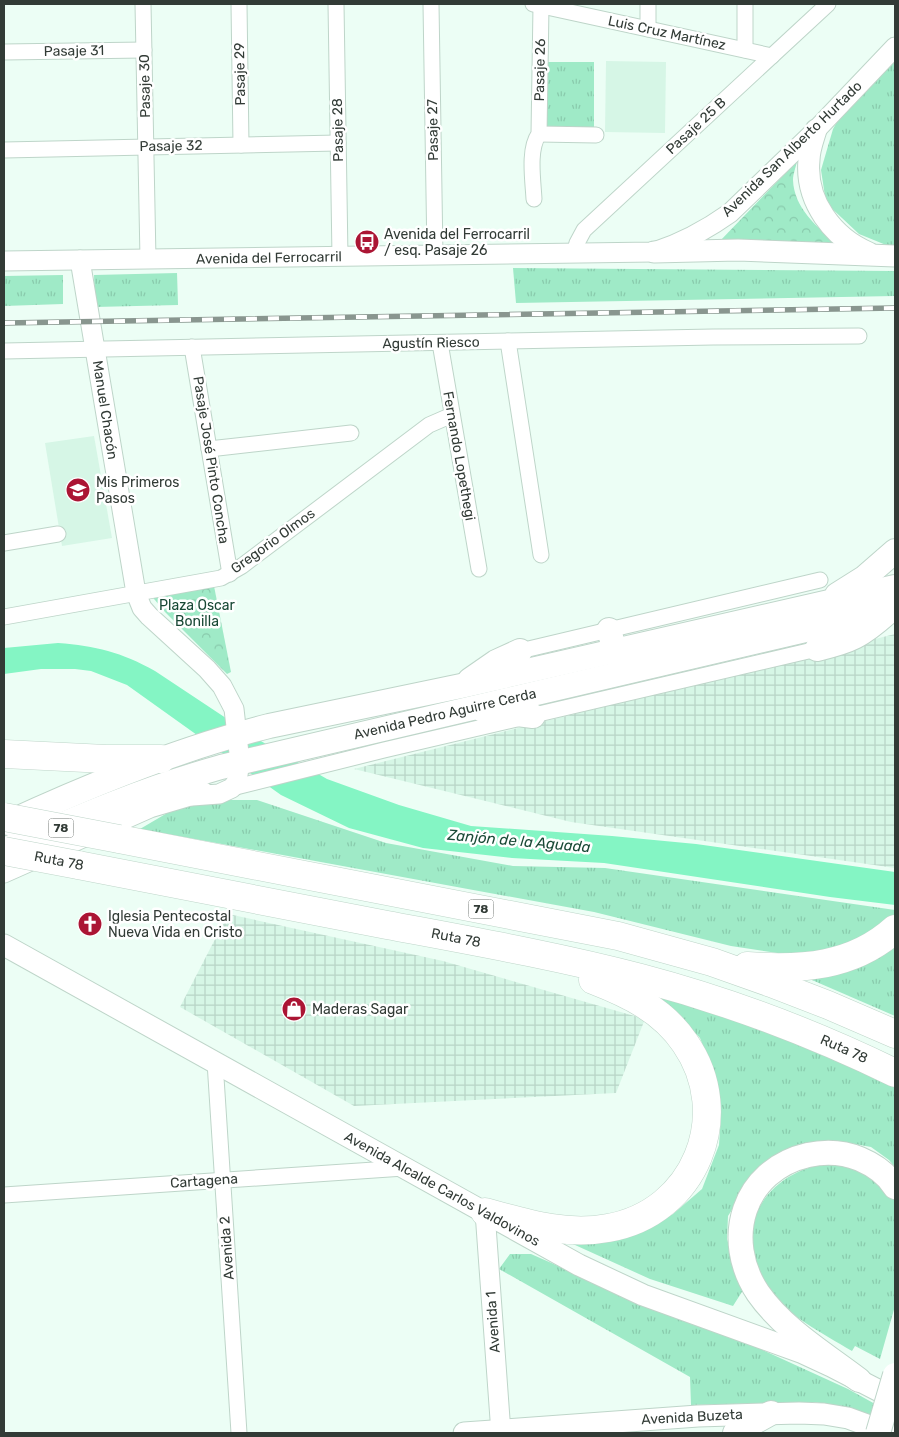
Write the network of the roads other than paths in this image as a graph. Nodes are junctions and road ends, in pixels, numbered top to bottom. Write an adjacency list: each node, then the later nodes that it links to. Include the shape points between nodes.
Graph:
1 (143, 4): 11 (street, Pasaje 30)
2 (239, 4): 19 (street, Pasaje 29)
3 (336, 4): 18 (street, Pasaje 28)
4 (432, 4): 26 (street, Pasaje 27)
5 (648, 4): 9 (street)
6 (745, 4): 12 (street)
7 (828, 4): 14 (street, Pasaje 25 B)
8 (543, 5): 9 (street, Luis Cruz Martínez); 16 (street, Pasaje 26)
9 (648, 29): 12 (street, Luis Cruz Martínez)
10 (895, 47): 15 (street, Avenida San Alberto Hurtado)
11 (144, 50): 13 (street, Pasaje 31); 20 (street, Pasaje 30)
12 (745, 50): 14 (street, Luis Cruz Martínez)
13 (4, 52)
14 (772, 56): 24 (street, Pasaje 25 B, via 584,230)
15 (816, 130): 23 (street, Avenida San Alberto Hurtado, via 730,213 693,236); 25 (main road, via 808,161 817,203 840,235)
16 (539, 134): 17 (street); 22 (street, Pasaje 26, via 532,150)
17 (596, 134)
18 (338, 143): 19 (street, Pasaje 32); 28 (street, Pasaje 28)
19 (241, 145): 20 (street, Pasaje 32)
20 (146, 147): 21 (street, Pasaje 32); 29 (street, Pasaje 30)
21 (4, 150)
22 (534, 199)
23 (654, 252): 24 (street, Avenida del Ferrocarril); 25 (main road, via 738,250)
24 (574, 254): 26 (street, Avenida del Ferrocarril)
25 (873, 255): 27 (main road)
26 (435, 256): 28 (street, Avenida del Ferrocarril)
27 (895, 256)
28 (340, 257): 29 (street, Avenida del Ferrocarril)
29 (148, 259): 30 (street, Avenida del Ferrocarril)
30 (80, 260): 31 (street, Avenida del Ferrocarril); 36 (street, Manuel Chacón)
31 (4, 261)
32 (859, 336): 33 (street, Agustín Riesco)
33 (508, 341): 34 (street, Agustín Riesco); 44 (street)
34 (440, 343): 35 (street, Agustín Riesco); 38 (street, Fernando Lopethegi)
35 (192, 347): 36 (street, Agustín Riesco); 40 (street, Pasaje José Pinto Concha)
36 (95, 349): 37 (street, Agustín Riesco); 49 (street, Manuel Chacón)
37 (4, 351)
38 (452, 416): 45 (street, Fernando Lopethegi); 46 (street, Gregorio Olmos, via 430,425)
39 (351, 433): 40 (street)
40 (209, 448): 46 (street, Pasaje José Pinto Concha)
41 (58, 534): 42 (street)
42 (4, 543)
43 (895, 551): 50 (main road, via 864,578)
44 (541, 555)
45 (479, 569)
46 (230, 574): 49 (street, Gregorio Olmos)
47 (820, 580): 53 (street, Avenida Pedro Aguirre Cerda)
48 (895, 587): 50 (main road, Avenida Pedro Aguirre Cerda)
49 (136, 593): 52 (street, Gregorio Olmos); 58 (street, Manuel Chacón, via 149,616 222,686)
50 (826, 604): 53 (main road, Avenida Pedro Aguirre Cerda)
51 (893, 610): 54 (main road, via 861,635); 56 (main road, Avenida Pedro Aguirre Cerda)
52 (4, 617)
53 (612, 641): 55 (street, Avenida Pedro Aguirre Cerda); 56 (main road, Avenida Pedro Aguirre Cerda)
54 (817, 649): 57 (street, Avenida Pedro Aguirre Cerda)
55 (520, 651): 56 (main road, via 496,662)
56 (464, 697): 57 (main road); 58 (main road, Avenida Pedro Aguirre Cerda); 61 (main road, Avenida Pedro Aguirre Cerda, via 290,750)
57 (533, 716): 61 (street, Avenida Pedro Aguirre Cerda, via 323,766)
58 (244, 725): 60 (main road, Avenida Pedro Aguirre Cerda, via 193,748); 61 (street, Manuel Chacón)
59 (4, 754): 60 (highway)
60 (161, 758): 63 (main road, Avenida Pedro Aguirre Cerda)
61 (235, 776): 64 (main road, Avenida Pedro Aguirre Cerda, via 138,793); 65 (street, via 192,796 150,808)
62 (4, 817): 69 (highway, 78, bridge, via 579,927)
63 (4, 825)
64 (4, 851): 68 (highway, Ruta 78, bridge)
65 (4, 873)
66 (895, 928): 69 (highway, via 860,953 826,964 765,968)
67 (4, 945): 71 (main road, Avenida Alcalde Carlos Valdovinos)
68 (512, 949): 72 (highway, Ruta 78, via 640,978 728,1004 820,1039); 77 (highway, via 614,988 665,1019 685,1043 701,1073 706,1097 706,1127 699,1155 684,1183 659,1207 626,1224 567,1230)
69 (712, 962): 70 (highway, 78)
70 (895, 1034)
71 (216, 1062): 73 (main road, Avenida Alcalde Carlos Valdovinos); 74 (street, Avenida 2)
72 (895, 1073)
73 (404, 1168): 74 (street, Cartagena); 77 (main road, Avenida Alcalde Carlos Valdovinos)
74 (223, 1180): 76 (street, Cartagena); 83 (street, Avenida 2)
75 (895, 1187): 79 (main road, via 881,1171 853,1156 814,1153 785,1163 762,1180 742,1220 741,1248 750,1278 768,1306)
76 (4, 1195)
77 (485, 1212): 79 (main road, Avenida Alcalde Carlos Valdovinos, via 611,1280 803,1353); 82 (street, Avenida 1)
78 (895, 1376): 86 (main road, bridge)
79 (859, 1380): 80 (main road, Avenida Alcalde Carlos Valdovinos)
80 (895, 1399)
81 (771, 1413): 82 (main road, Avenida Buzeta); 85 (main road); 87 (main road, via 836,1415)
82 (501, 1432): 84 (main road, Avenida Buzeta)
83 (239, 1433)
84 (464, 1433)
85 (735, 1433)
86 (878, 1433)
87 (889, 1433)

